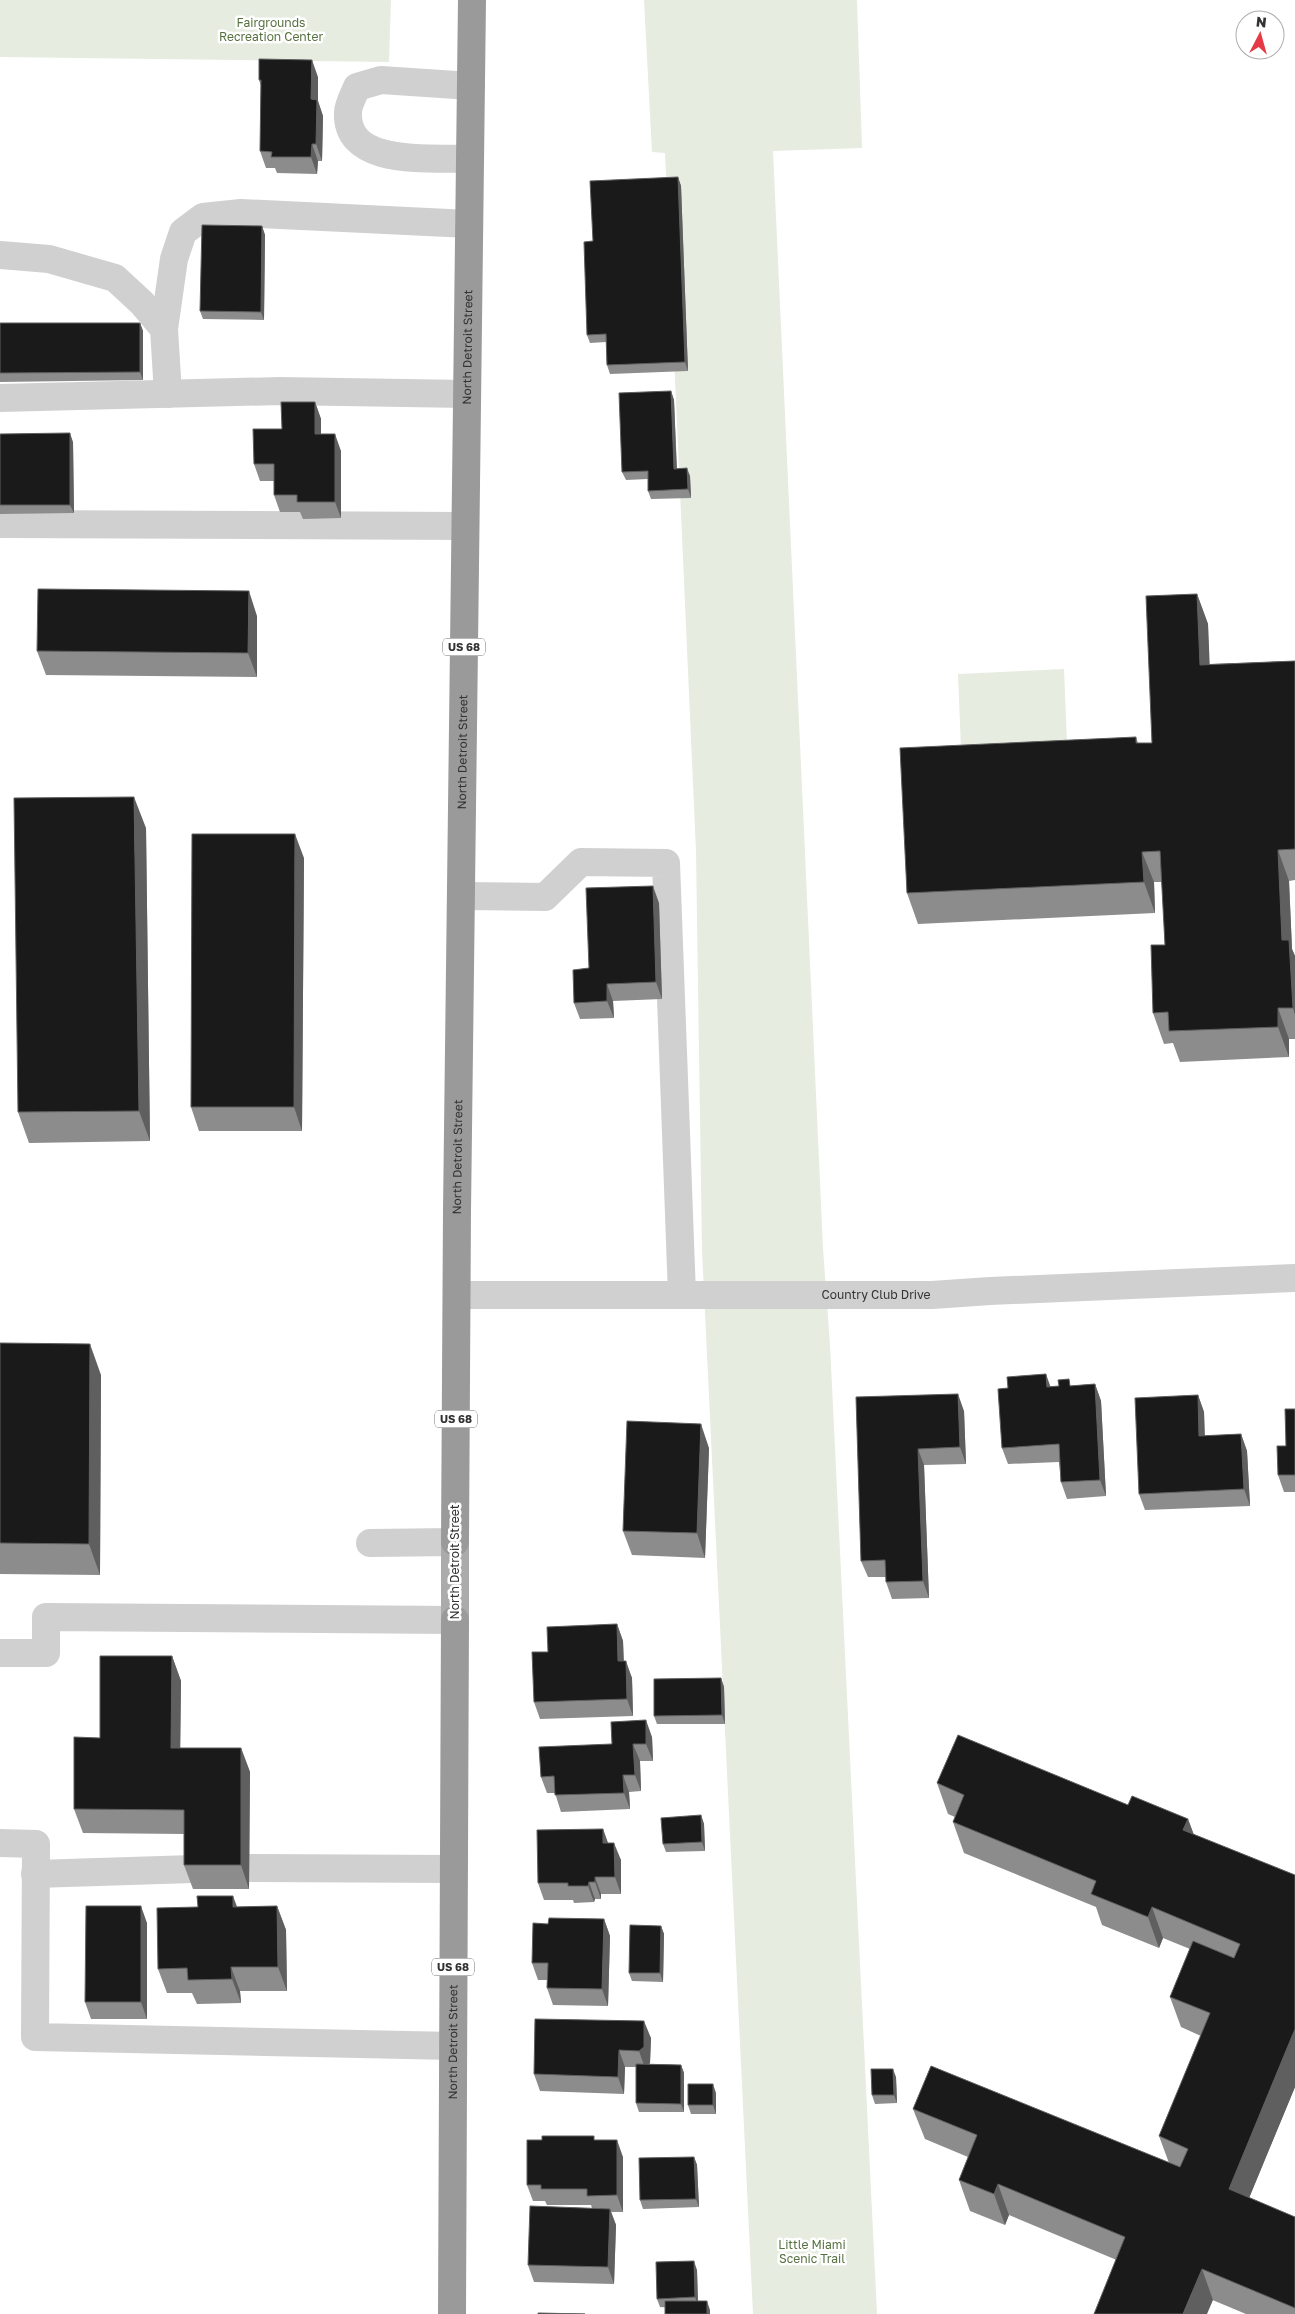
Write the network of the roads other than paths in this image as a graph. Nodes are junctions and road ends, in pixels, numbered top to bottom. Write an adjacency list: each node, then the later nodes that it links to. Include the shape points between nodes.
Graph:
1 (472, 0): 2 (highway, North Detroit Street / US 68)
2 (471, 86): 3 (highway, North Detroit Street / US 68); 3 (street, via 381,80 357,87 348,112 352,134 365,148 384,155)
3 (470, 158): 4 (highway, North Detroit Street / US 68)
4 (469, 224): 6 (street, via 241,213 203,217 183,232 174,260); 8 (highway, North Detroit Street / US 68)
5 (0, 255): 6 (street, via 49,259 115,278)
6 (164, 328): 7 (street)
7 (168, 394): 8 (street, via 280,391); 9 (street)
8 (467, 394): 11 (highway, North Detroit Street / US 68)
9 (0, 398)
10 (0, 524): 11 (street)
11 (465, 526): 12 (highway, North Detroit Street / US 68)
12 (461, 896): 14 (highway, North Detroit Street / US 68); 15 (street, via 546,897 581,862 666,863)
13 (1295, 1278): 15 (street, Country Club Drive, via 932,1295)
14 (456, 1295): 15 (street, Country Club Drive); 16 (highway, North Detroit Street / US 68)
15 (682, 1295)
16 (455, 1542): 17 (street); 18 (main road, North Detroit Street / US 68)
17 (370, 1543)
18 (455, 1620): 19 (street, via 46,1617 46,1653); 23 (highway, North Detroit Street / US 68)
19 (0, 1652)
20 (0, 1843): 24 (street, via 36,1844)
21 (249, 1868): 23 (street)
22 (193, 1869): 24 (street)
23 (454, 1869): 25 (highway, North Detroit Street / US 68)
24 (35, 1874): 25 (street, via 35,2037)
25 (453, 2046): 26 (highway, North Detroit Street / US 68)
26 (452, 2314)

